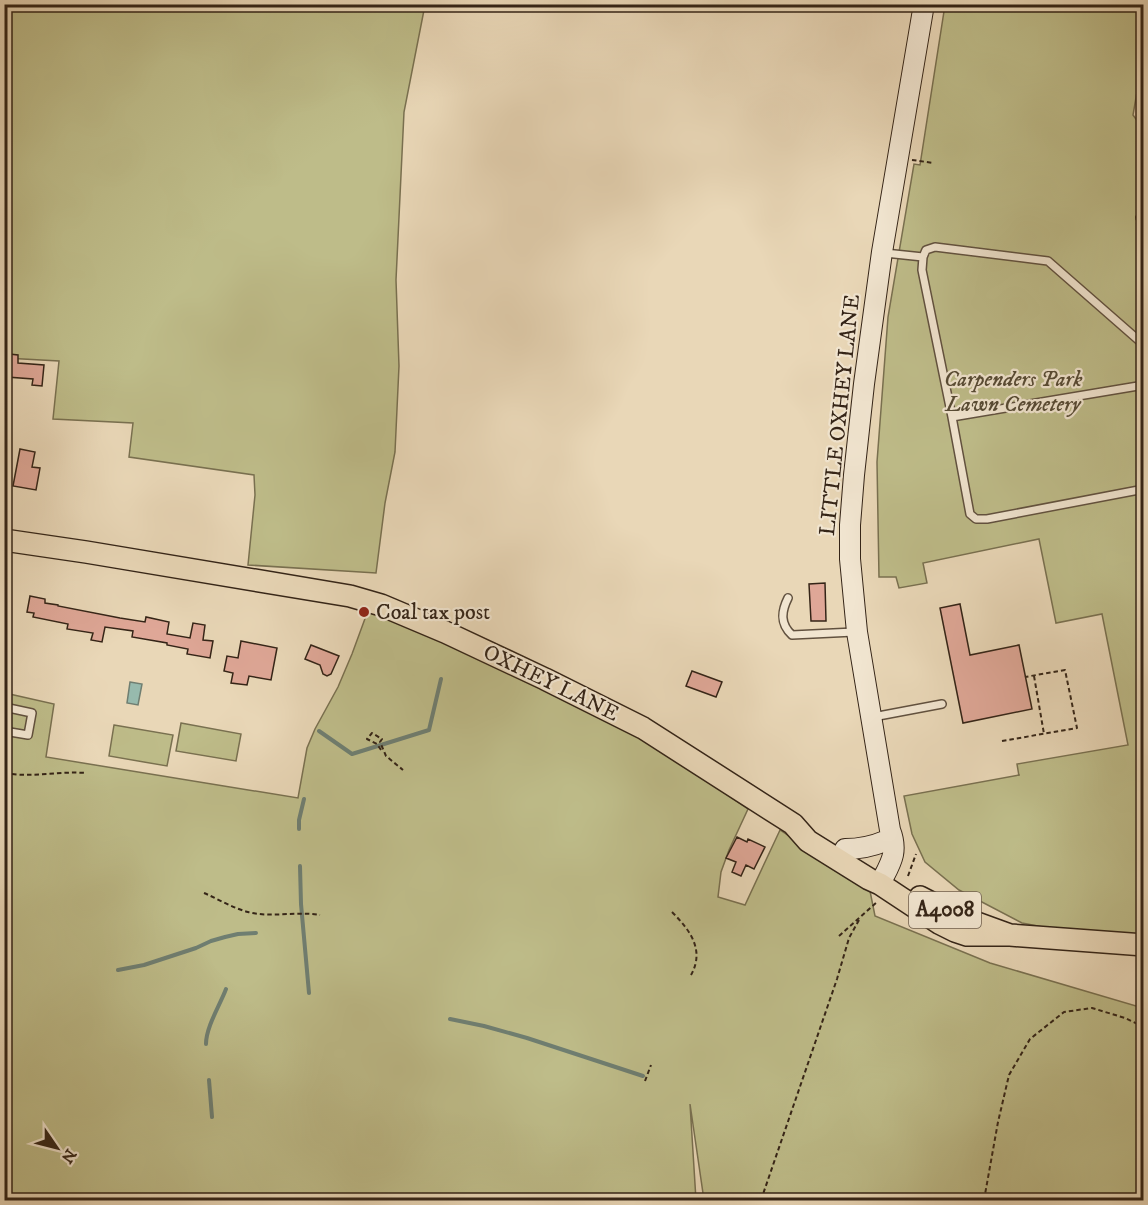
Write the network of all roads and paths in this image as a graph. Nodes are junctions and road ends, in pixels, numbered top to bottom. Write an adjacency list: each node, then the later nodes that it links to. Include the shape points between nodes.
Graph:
1 (924, 4): 6 (main road, LITTLE OXHEY LANE)
2 (909, 159): 3 (path)
3 (934, 163)
4 (1143, 200): 5 (path, via 1136,217)
5 (1137, 250)
6 (882, 252): 7 (lane); 14 (main road, LITTLE OXHEY LANE, via 850,525)
7 (923, 256): 8 (lane, via 935,247 1048,261); 10 (lane, via 922,270)
8 (1143, 345)
9 (1143, 385): 10 (lane)
10 (952, 417): 11 (lane, via 970,514 976,519)
11 (1143, 489)
12 (4, 540): 29 (main road, OXHEY LANE / A4008, via 381,604 643,728)
13 (788, 598): 14 (lane, via 783,626 792,635)
14 (857, 632): 19 (main road, LITTLE OXHEY LANE)
15 (1034, 676): 16 (path); 21 (path); 21 (path, via 1065,670 1077,728)
16 (1026, 677)
17 (942, 704): 19 (lane)
18 (4, 707): 20 (lane, via 32,713 28,735)
19 (870, 717): 30 (main road, LITTLE OXHEY LANE)
20 (4, 731)
21 (1044, 734): 22 (path)
22 (1002, 741)
23 (381, 750): 24 (path, via 368,739 372,733 382,739 386,756)
24 (403, 770)
25 (86, 773): 26 (path)
26 (12, 774)
27 (7, 785): 28 (path)
28 (4, 805)
29 (793, 824): 31 (main road, OXHEY LANE / A4008, via 816,829); 34 (main road, OXHEY LANE / A4008, via 808,841)
30 (887, 836): 31 (main road, via 870,847); 34 (main road, LITTLE OXHEY LANE)
31 (845, 849): 34 (main road, OXHEY LANE / A4008)
32 (916, 854): 33 (path)
33 (908, 876)
34 (878, 881): 38 (path); 40 (main road, OXHEY LANE / A4008, via 977,924 1010,934)
35 (204, 893): 37 (path, via 249,912)
36 (672, 912): 41 (path, via 697,949)
37 (320, 915)
38 (859, 920): 39 (path); 45 (path, via 849,938)
39 (839, 936)
40 (1143, 945)
41 (691, 975)
42 (1143, 1027): 46 (path, via 1092,1008 1064,1012 1030,1039 1009,1075)
43 (651, 1065): 44 (path)
44 (645, 1081)
45 (761, 1200)
46 (984, 1200)

